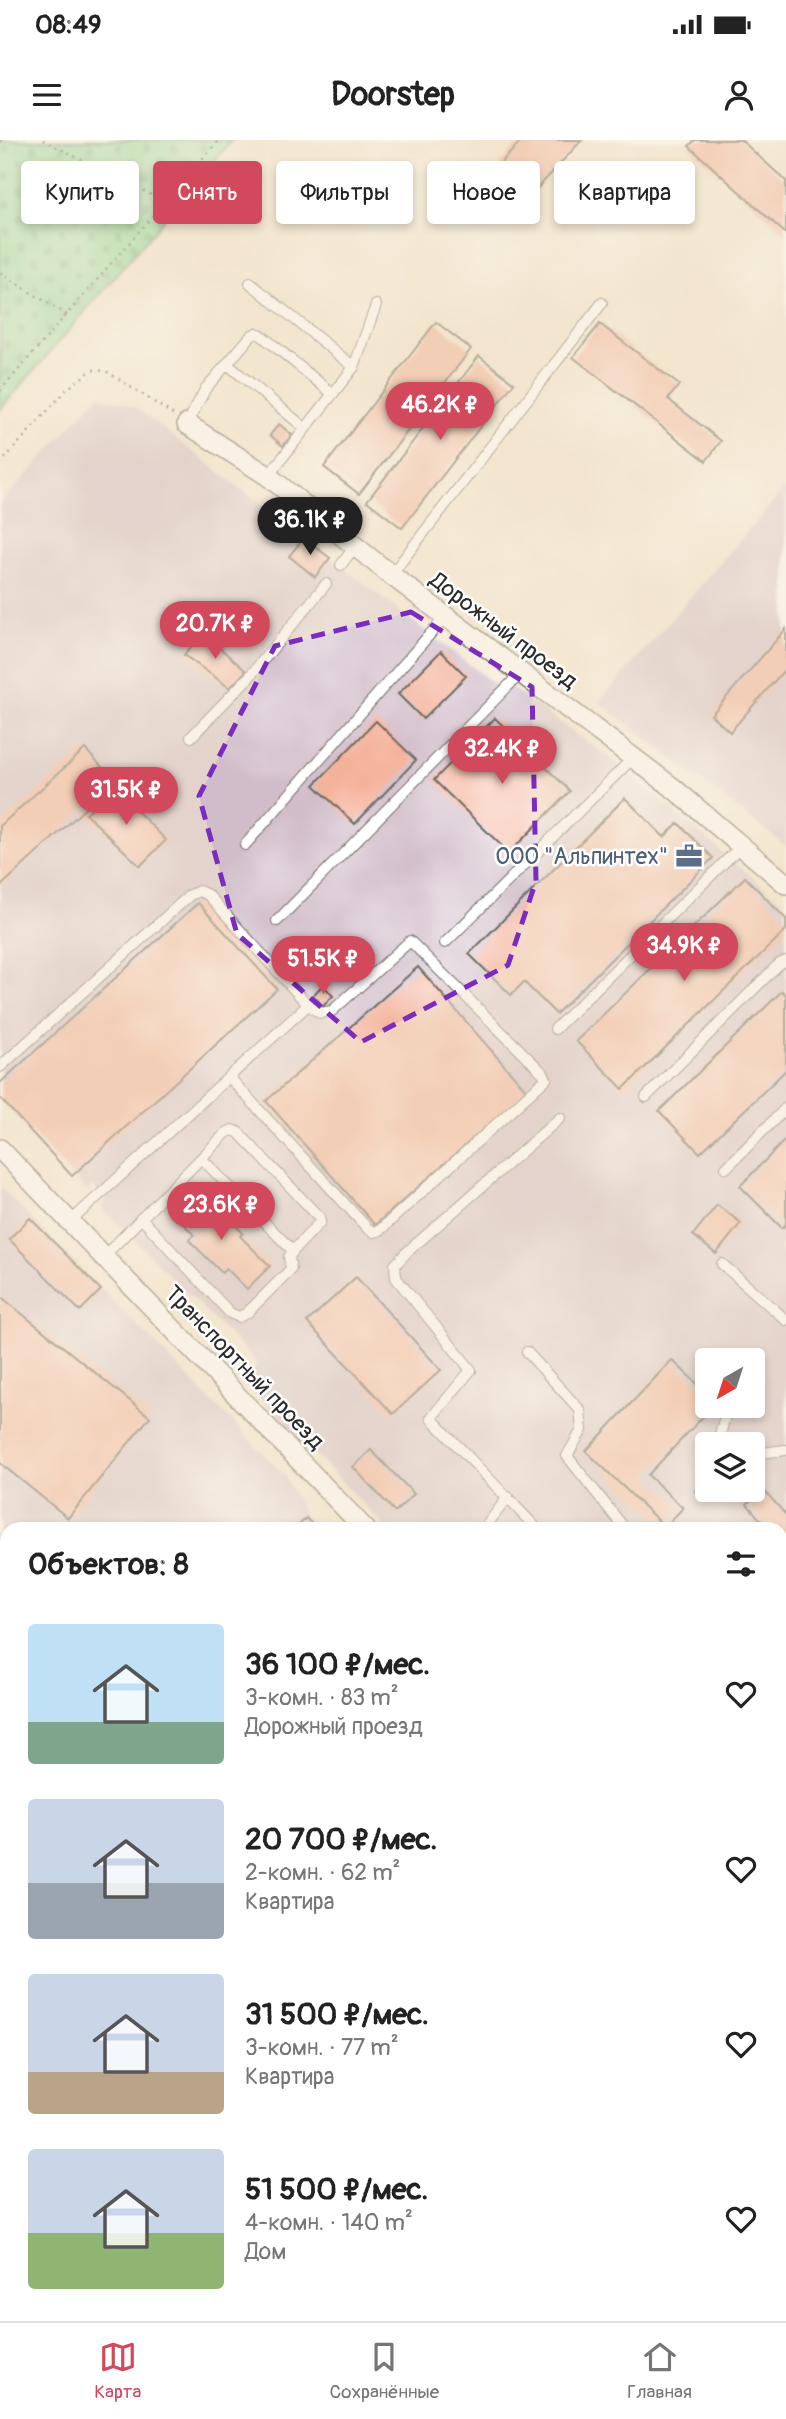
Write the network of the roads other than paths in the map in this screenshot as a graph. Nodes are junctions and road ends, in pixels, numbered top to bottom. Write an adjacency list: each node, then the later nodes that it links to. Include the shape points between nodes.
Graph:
1 (250, 283): 5 (lane)
2 (602, 303): 12 (lane)
3 (376, 305): 5 (lane)
4 (227, 364): 6 (lane, via 256,333); 7 (lane, via 206,388); 8 (lane)
5 (354, 367): 6 (lane)
6 (333, 394): 8 (lane)
7 (187, 424): 9 (street, Дорожный проезд)
8 (305, 428): 9 (lane)
9 (268, 476): 10 (street, Дорожный проезд)
10 (355, 546): 11 (lane); 12 (street, Дорожный проезд)
11 (341, 565)
12 (391, 575): 14 (street, Дорожный проезд)
13 (326, 584): 16 (lane, via 250,676)
14 (446, 616): 15 (street, Дорожный проезд); 18 (lane)
15 (521, 673): 17 (street, Дорожный проезд); 21 (lane)
16 (191, 737)
17 (633, 758): 19 (street, Дорожный проезд); 22 (lane)
18 (245, 845)
19 (741, 846): 20 (street, Дорожный проезд); 25 (lane)
20 (786, 884)
21 (277, 921)
22 (445, 943)
23 (786, 961): 28 (lane)
24 (308, 1005): 26 (lane, via 208,895 199,891); 27 (lane); 27 (lane, via 320,1013 331,1011 410,941 546,1079 374,1232)
25 (555, 1029)
26 (0, 1067)
27 (229, 1077): 35 (lane)
28 (646, 1097)
29 (786, 1108): 33 (lane)
30 (560, 1118): 43 (lane, via 395,1265 396,1278 471,1370 431,1418)
31 (0, 1149): 35 (street, Транспортный проезд)
32 (201, 1158): 34 (lane); 36 (lane); 36 (lane, via 226,1133 238,1132 319,1217 317,1227)
33 (726, 1168)
34 (141, 1218): 36 (lane, via 230,1313 239,1317 292,1269 289,1257); 37 (lane)
35 (71, 1221): 37 (street, Транспортный проезд)
36 (293, 1251)
37 (104, 1256): 44 (street, Транспортный проезд)
38 (722, 1264): 39 (lane)
39 (786, 1320)
40 (527, 1352): 47 (lane, via 580,1410 582,1430 567,1456)
41 (786, 1450): 42 (lane)
42 (765, 1452)
43 (508, 1497): 45 (lane); 46 (lane)
44 (358, 1522)
45 (489, 1522)
46 (531, 1522)
47 (620, 1522)

